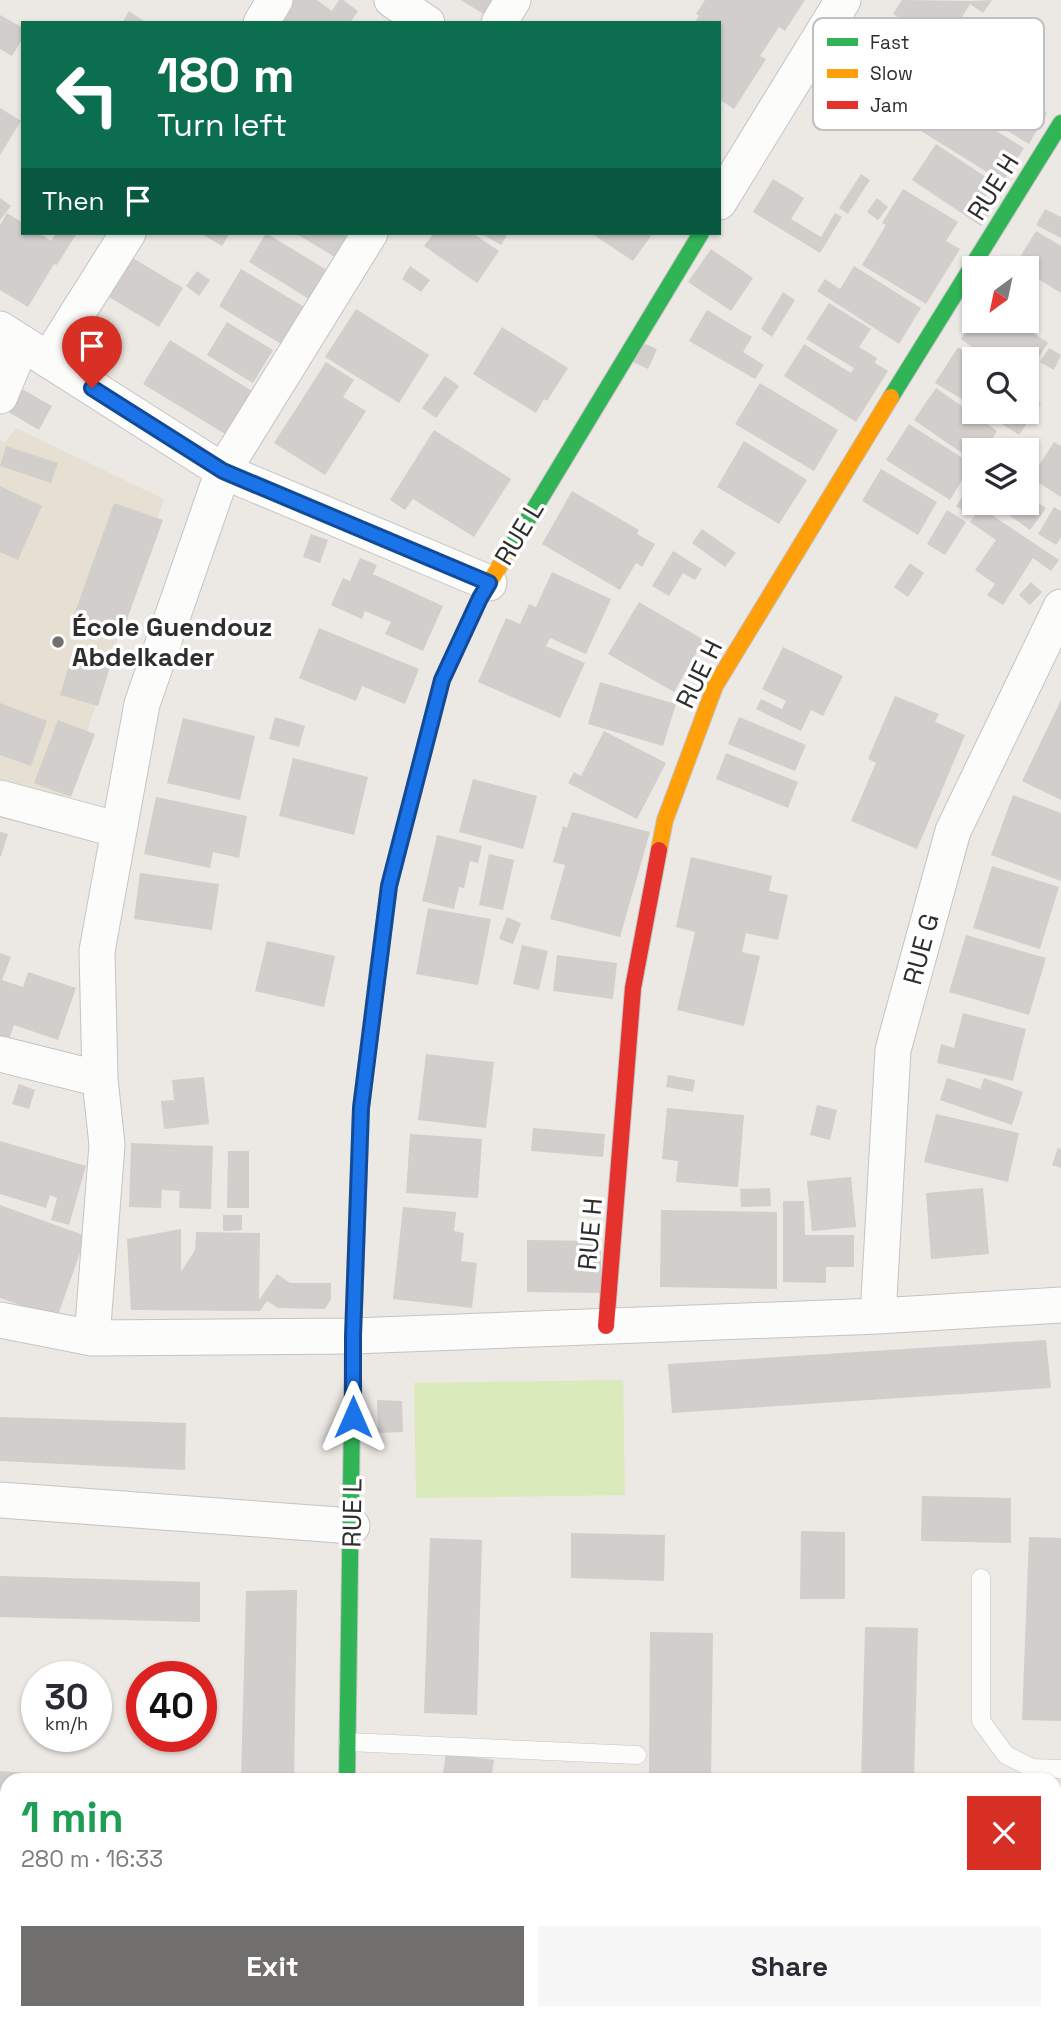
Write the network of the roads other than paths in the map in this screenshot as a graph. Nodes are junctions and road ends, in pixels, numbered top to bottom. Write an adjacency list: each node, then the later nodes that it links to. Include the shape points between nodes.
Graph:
1 (275, 0): 6 (street)
2 (392, 0): 7 (street)
3 (513, 0): 8 (street)
4 (844, 0): 5 (street)
5 (833, 18)
6 (262, 21)
7 (424, 21)
8 (500, 21)
9 (813, 50): 11 (street)
10 (1061, 123): 27 (street, RUE H, via 715,686 666,820 633,988)
11 (721, 199)
12 (126, 235): 15 (street)
13 (369, 235): 17 (street)
14 (700, 235): 18 (street, RUE L)
15 (23, 344): 16 (street); 17 (street)
16 (0, 396)
17 (223, 471): 18 (street); 21 (street, via 142,704)
18 (489, 583): 28 (street, RUE L, via 442,680 389,886 361,1108)
19 (1061, 607): 25 (street, RUE G, via 953,831 893,1050)
20 (0, 799): 21 (street)
21 (119, 830): 23 (street, via 97,951)
22 (0, 1054): 23 (street)
23 (100, 1079): 29 (street, via 107,1145)
24 (1061, 1305): 25 (street)
25 (878, 1316): 27 (street)
26 (0, 1320): 29 (street)
27 (606, 1326): 28 (street)
28 (353, 1336): 29 (street); 31 (street, RUE L)
29 (92, 1338)
30 (0, 1500): 31 (street)
31 (352, 1526): 33 (street, RUE L)
32 (981, 1578): 35 (lane, via 981,1721 1006,1755 1032,1768)
33 (348, 1742): 34 (lane); 36 (street, RUE L)
34 (637, 1755)
35 (1061, 1769)
36 (347, 1773)

